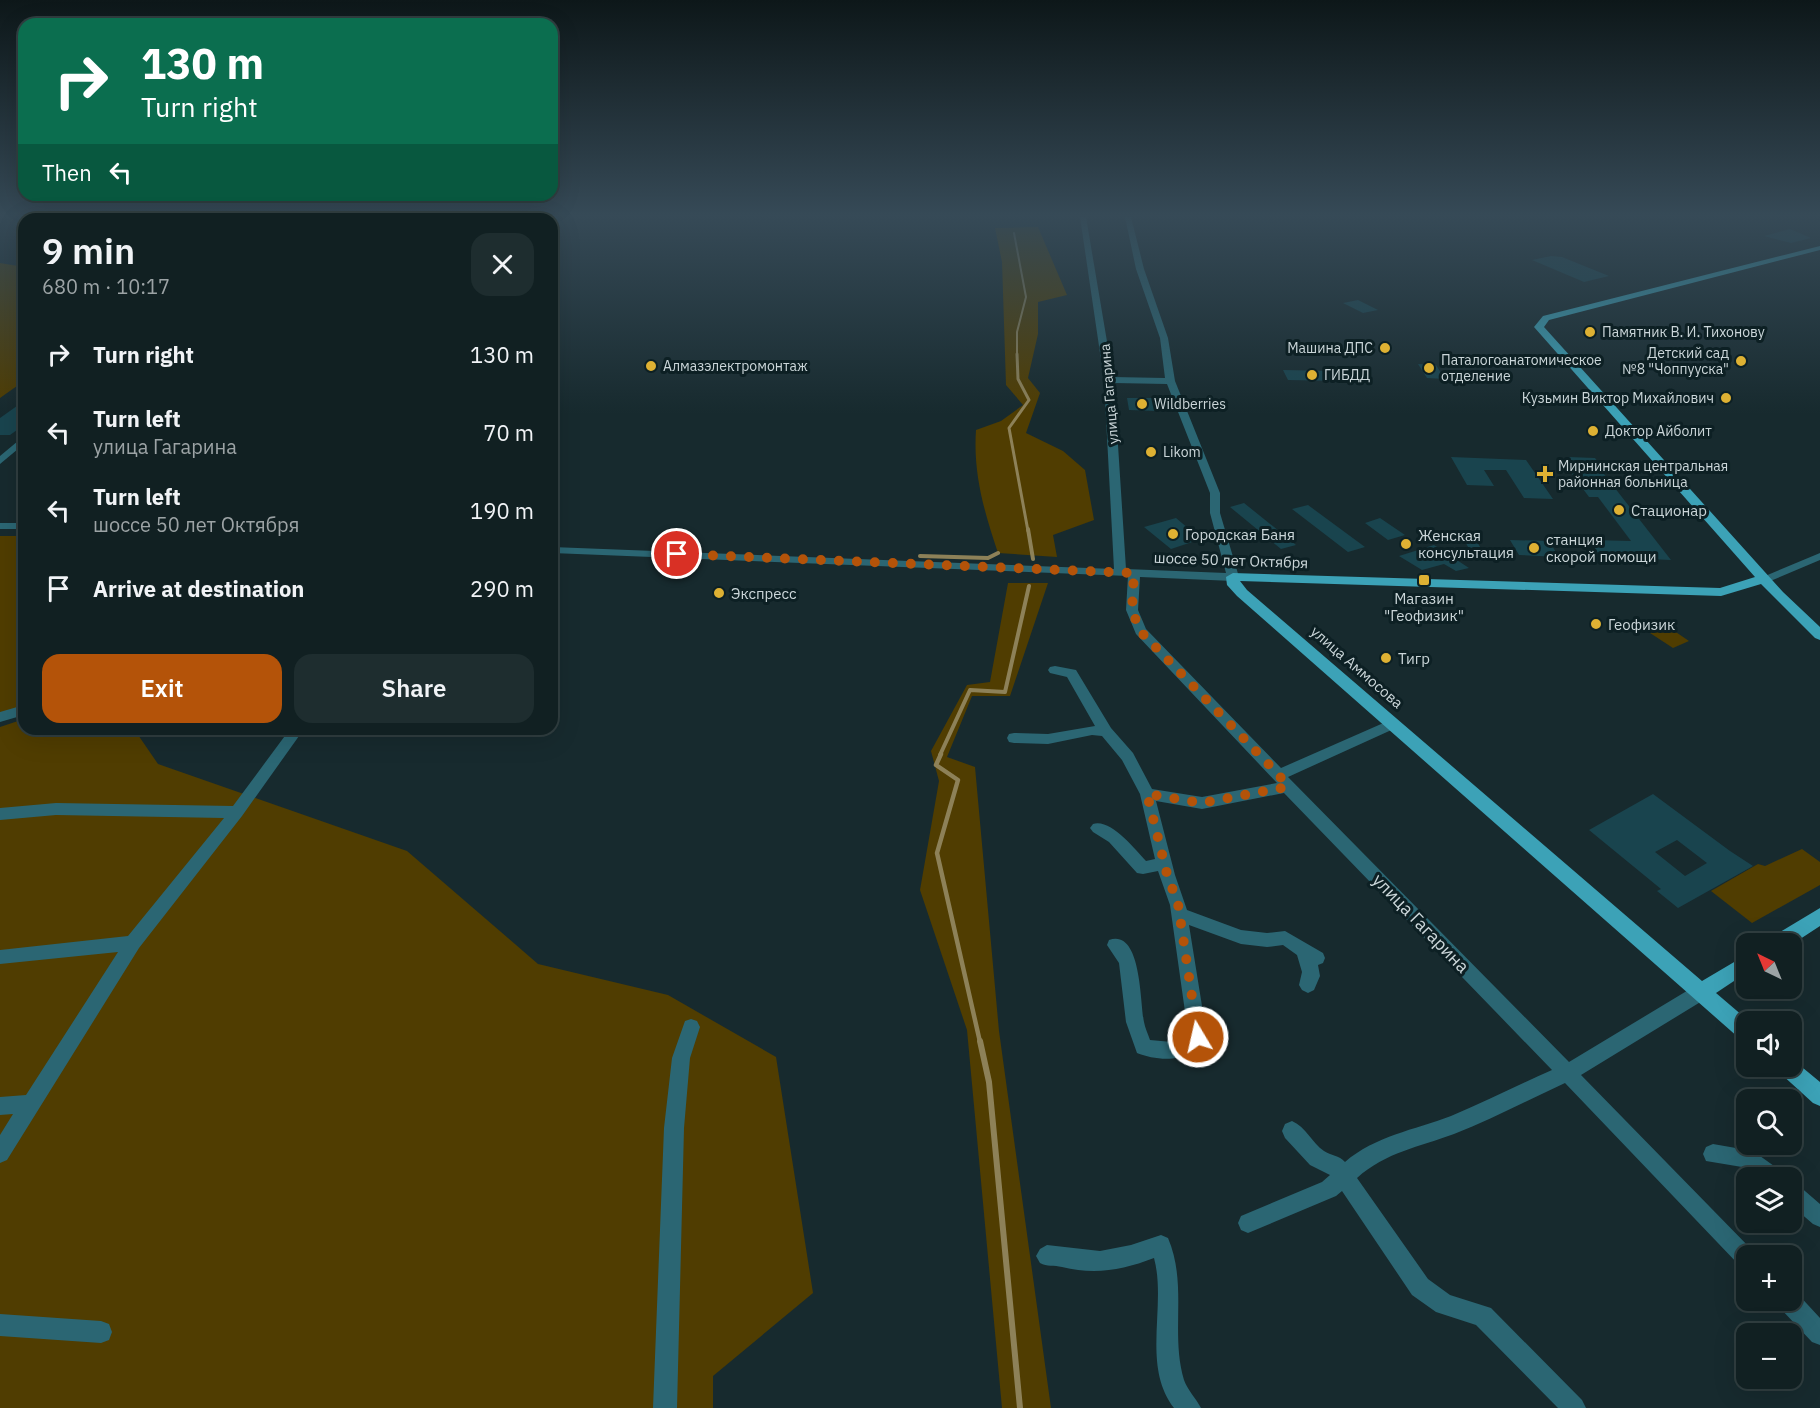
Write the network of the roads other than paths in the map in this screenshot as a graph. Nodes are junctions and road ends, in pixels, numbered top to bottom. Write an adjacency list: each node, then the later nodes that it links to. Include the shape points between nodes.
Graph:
1 (1094, 283): 4 (street, улица Гагарина)
2 (1145, 283): 5 (street, улица Аммосова, via 1163,335)
3 (1684, 283): 14 (main road, via 1546,318 1539,327)
4 (1110, 380): 5 (street); 12 (street, улица Гагарина)
5 (1170, 381): 13 (street, улица Аммосова, via 1215,493 1215,513)
6 (18, 444): 7 (street)
7 (0, 461)
8 (0, 526): 9 (street)
9 (18, 526)
10 (558, 550): 12 (street, шоссе 50 лет Октября)
11 (1820, 556): 14 (street)
12 (1127, 572): 13 (street, шоссе 50 лет Октября); 23 (street, улица Гагарина, via 1132,610 1140,631)
13 (1233, 577): 14 (main road, шоссе 50 лет Октября, via 1721,592); 19 (main road, улица Аммосова, via 1234,585 1242,593)
14 (1764, 579): 15 (main road)
15 (1820, 635)
16 (1055, 670): 20 (street, via 1071,674)
17 (18, 712): 18 (street)
18 (0, 717)
19 (1393, 724): 23 (street); 37 (main road, улица Аммосова)
20 (1106, 732): 22 (street, via 1092,730 1048,739); 24 (street, via 1128,757)
21 (293, 735): 25 (street)
22 (1014, 738)
23 (1283, 781): 24 (street, via 1202,803); 40 (street, улица Гагарина)
24 (1147, 794): 28 (street)
25 (237, 812): 26 (street, via 56,808); 32 (street)
26 (0, 814)
27 (1098, 828): 28 (street, via 1114,838 1143,868)
28 (1164, 862): 29 (street)
29 (1179, 914): 33 (street, via 1198,1037 1188,1045 1165,1053 1143,1047 1135,1022 1128,963); 36 (street, via 1241,937 1285,938 1310,954)
30 (1820, 916): 31 (main road)
31 (1794, 933)
32 (133, 943): 34 (street); 43 (street)
33 (1115, 945)
34 (0, 957)
35 (1736, 969): 37 (main road)
36 (1308, 985)
37 (1701, 992): 38 (main road, улица Аммосова); 40 (street)
38 (1736, 1022)
39 (691, 1027): 59 (street, via 681,1058 674,1128)
40 (1567, 1073): 49 (street, via 1452,1125 1387,1147 1366,1157); 53 (street, улица Гагарина)
41 (1800, 1077): 42 (main road)
42 (1820, 1095)
43 (32, 1104): 44 (street); 46 (street)
44 (0, 1106)
45 (1292, 1131): 49 (street, via 1317,1158 1335,1165)
46 (0, 1153)
47 (1713, 1154): 48 (street, via 1746,1158)
48 (1759, 1167)
49 (1344, 1176): 52 (street, via 1329,1189); 61 (street, via 1420,1287 1444,1304 1483,1316)
50 (1802, 1201): 51 (street)
51 (1820, 1217)
52 (1248, 1223)
53 (1736, 1248)
54 (1047, 1256): 60 (street, via 1061,1255 1078,1261 1126,1259 1161,1245 1168,1270 1171,1376)
55 (1798, 1311): 58 (street)
56 (0, 1325): 57 (street)
57 (101, 1332)
58 (1820, 1334)
59 (665, 1408)
60 (1189, 1408)
61 (1574, 1408)

